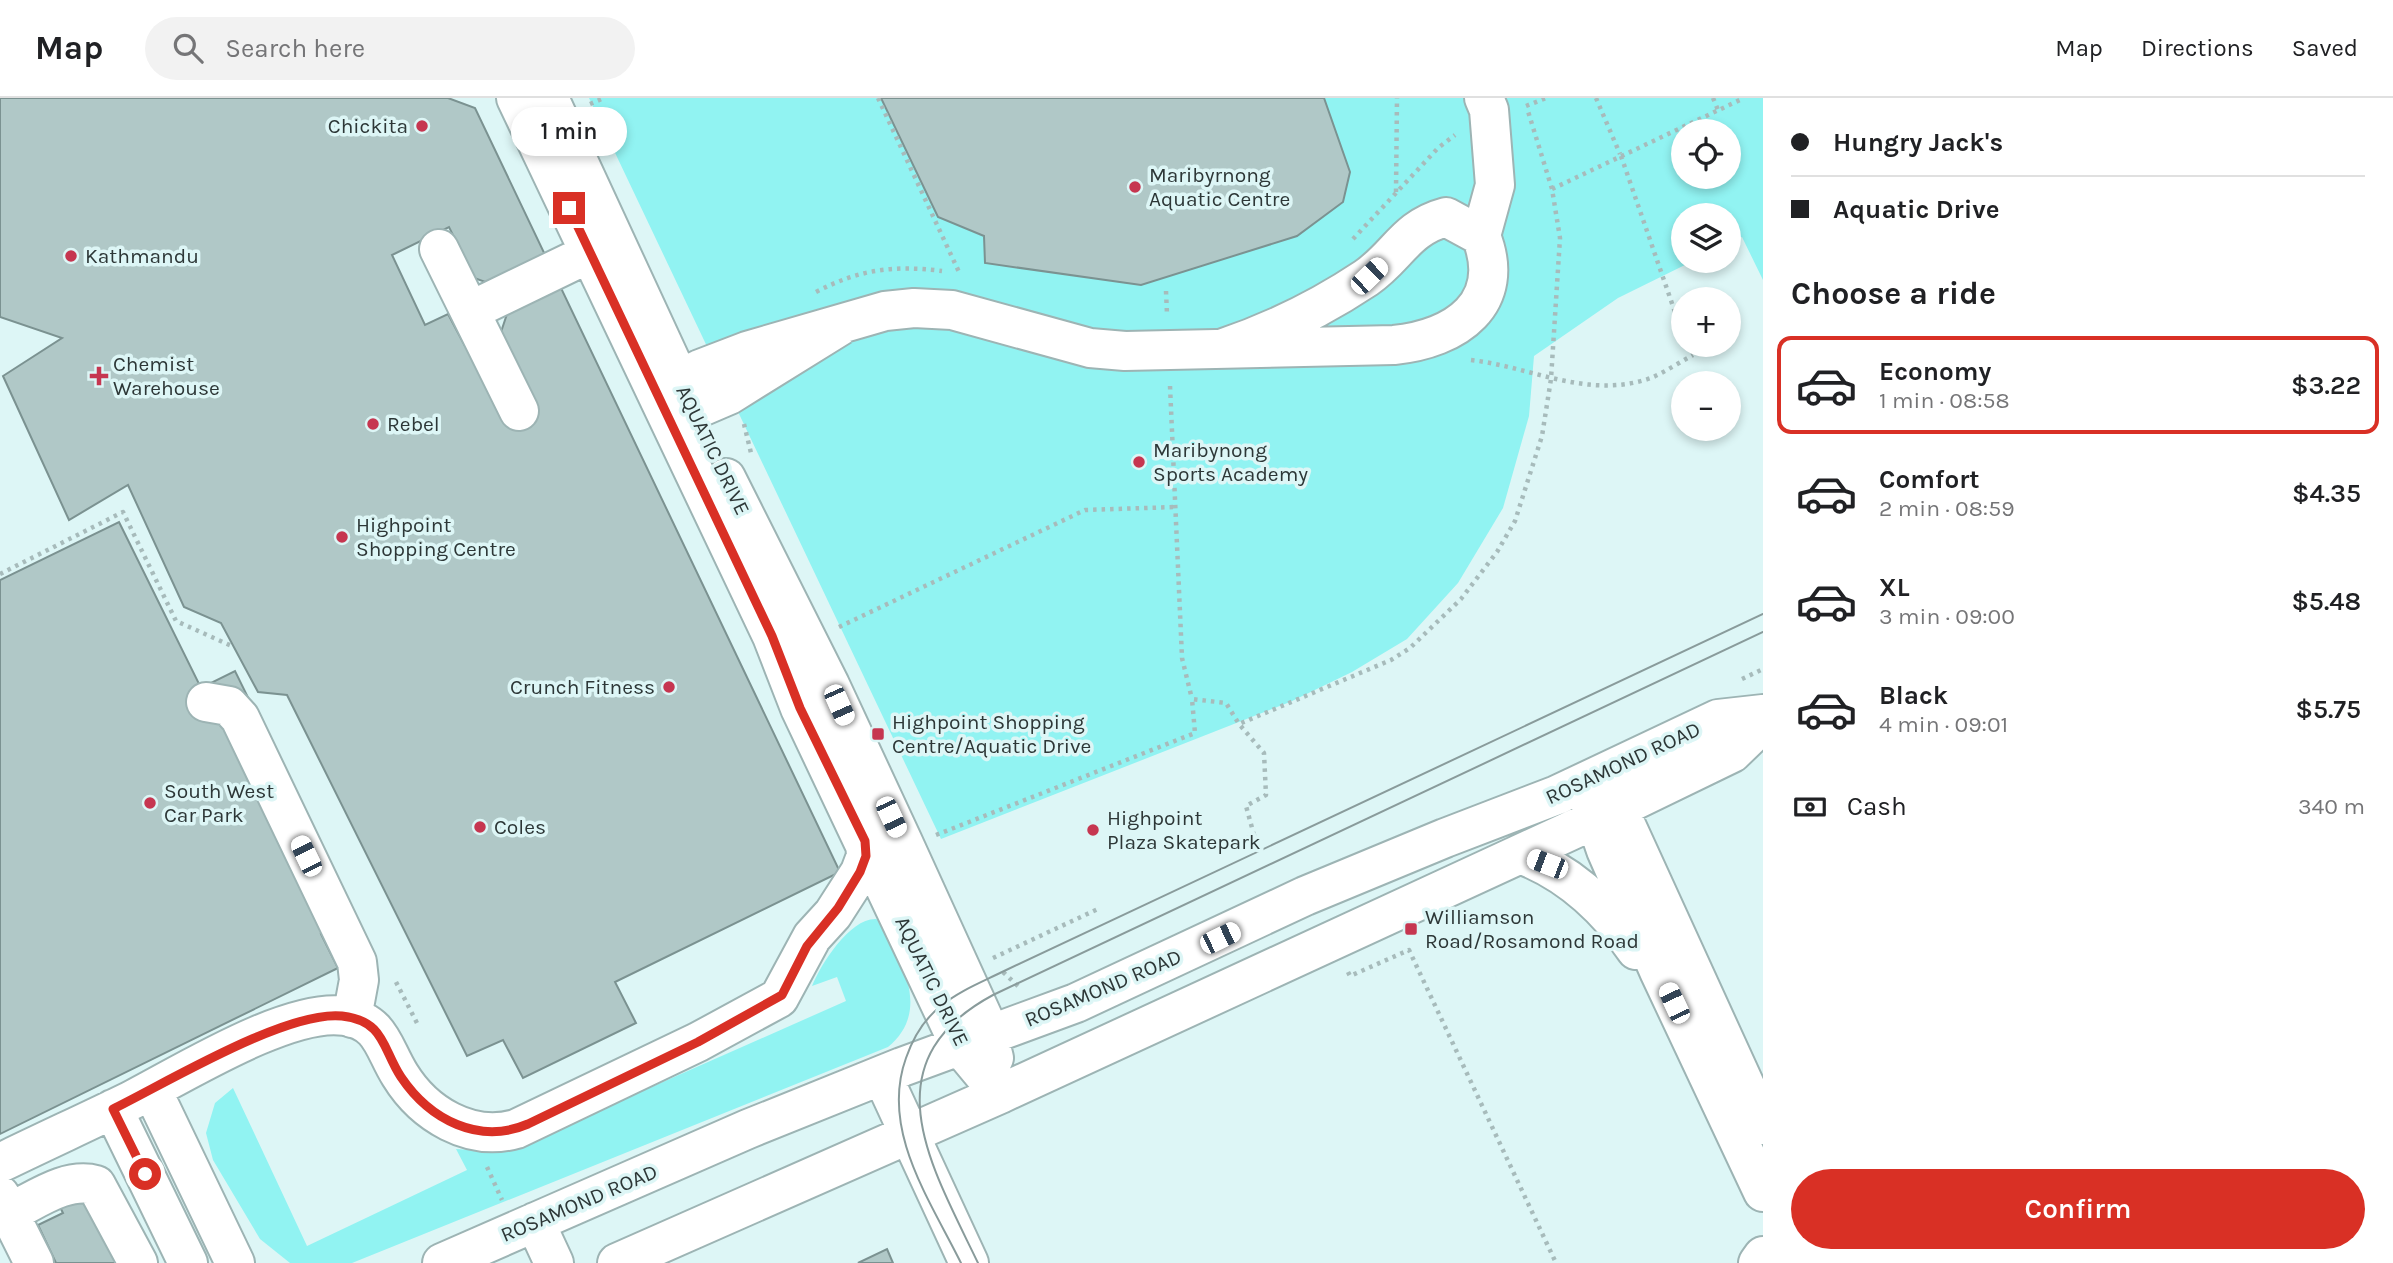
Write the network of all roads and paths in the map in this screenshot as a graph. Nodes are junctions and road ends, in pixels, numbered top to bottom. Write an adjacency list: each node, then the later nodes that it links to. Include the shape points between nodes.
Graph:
1 (516, 98): 18 (street, AQUATIC DRIVE)
2 (549, 98): 28 (street, AQUATIC DRIVE)
3 (878, 98): 20 (path, via 962,273 900,266 844,277)
4 (1397, 98): 14 (path)
5 (1546, 98): 10 (path)
6 (1596, 98): 12 (path)
7 (1713, 98): 11 (path)
8 (1744, 98): 11 (path)
9 (1499, 102): 10 (path); 14 (path, via 1438,148); 15 (street, via 1495,185)
10 (1526, 106): 13 (path)
11 (1718, 110): 12 (path)
12 (1621, 155): 13 (path); 21 (path)
13 (1552, 189): 27 (path, via 1560,238)
14 (1396, 193): 16 (path)
15 (1481, 236): 23 (street, via 1490,257 1483,298 1471,314); 24 (street, via 1446,217 1426,222 1408,234 1369,276 1337,296 1269,331)
16 (1352, 240)
17 (439, 249): 22 (street)
18 (590, 253): 22 (street); 28 (street, AQUATIC DRIVE)
19 (1166, 290): 25 (path)
20 (812, 293)
21 (1671, 300)
22 (470, 311): 29 (street)
23 (1436, 336): 24 (street, via 1394,345); 27 (path, via 1468,359)
24 (1221, 349): 25 (street)
25 (1168, 350): 28 (street, via 1090,348 952,310 914,308 885,311 747,351); 30 (path)
26 (1689, 357): 27 (path, via 1650,378 1625,383 1577,385)
27 (1551, 379): 38 (path, via 1542,436 1515,521 1461,599 1430,632 1391,660)
28 (679, 398): 42 (street, AQUATIC DRIVE, via 800,708); 50 (street, AQUATIC DRIVE, via 830,685)
29 (519, 411)
30 (1175, 507): 32 (path, via 1084,510); 34 (path, via 1182,658)
31 (0, 574): 33 (path, via 123,512 176,621)
32 (832, 631)
33 (234, 647)
34 (1192, 699): 38 (path, via 1226,703); 41 (path, via 1195,733)
35 (206, 702): 49 (street, via 229,706 240,718 339,926 359,970)
36 (1763, 714): 39 (street, ROSAMOND ROAD, via 1718,719)
37 (1763, 723): 40 (street, ROSAMOND ROAD, via 1731,753)
38 (1239, 724): 43 (path, via 1264,753 1266,795 1246,806 1254,835)
39 (1593, 778): 40 (street); 50 (street, ROSAMOND ROAD, via 1305,897 1076,1003)
40 (1607, 814): 44 (street, ROSAMOND ROAD); 48 (street, via 1606,850); 55 (street)
41 (930, 837)
42 (865, 841): 45 (street, AQUATIC DRIVE); 46 (street, via 865,861)
43 (1223, 850)
44 (1520, 853): 48 (street, via 1547,864 1596,903 1632,943); 53 (street, ROSAMOND ROAD)
45 (902, 917): 46 (street, via 874,906); 50 (street, AQUATIC DRIVE)
46 (826, 922): 49 (street, via 807,946 779,998 686,1048 508,1132 471,1130 433,1111 400,1076 379,1033)
47 (1347, 969): 70 (path, via 1350,976 1409,950)
48 (1674, 1003): 58 (street)
49 (352, 1018): 52 (street, via 320,1017 288,1025)
50 (975, 1040): 51 (street, ROSAMOND ROAD); 53 (street, AQUATIC DRIVE)
51 (881, 1075): 56 (street); 60 (street, ROSAMOND ROAD)
52 (152, 1090): 54 (street); 62 (street)
53 (1000, 1094): 56 (street, ROSAMOND ROAD)
54 (113, 1109): 57 (street); 63 (street)
55 (1763, 1125)
56 (909, 1135): 68 (street, ROSAMOND ROAD); 69 (street)
57 (0, 1163)
58 (1763, 1192)
59 (5, 1204): 64 (street); 65 (street, via 70,1183 96,1185)
60 (535, 1222): 66 (street, ROSAMOND ROAD); 67 (street)
61 (1763, 1256): 71 (street)
62 (235, 1257)
63 (187, 1262)
64 (34, 1263)
65 (138, 1263)
66 (442, 1263)
67 (554, 1263)
68 (617, 1263)
69 (969, 1263)
70 (1556, 1263)
71 (1758, 1263)

